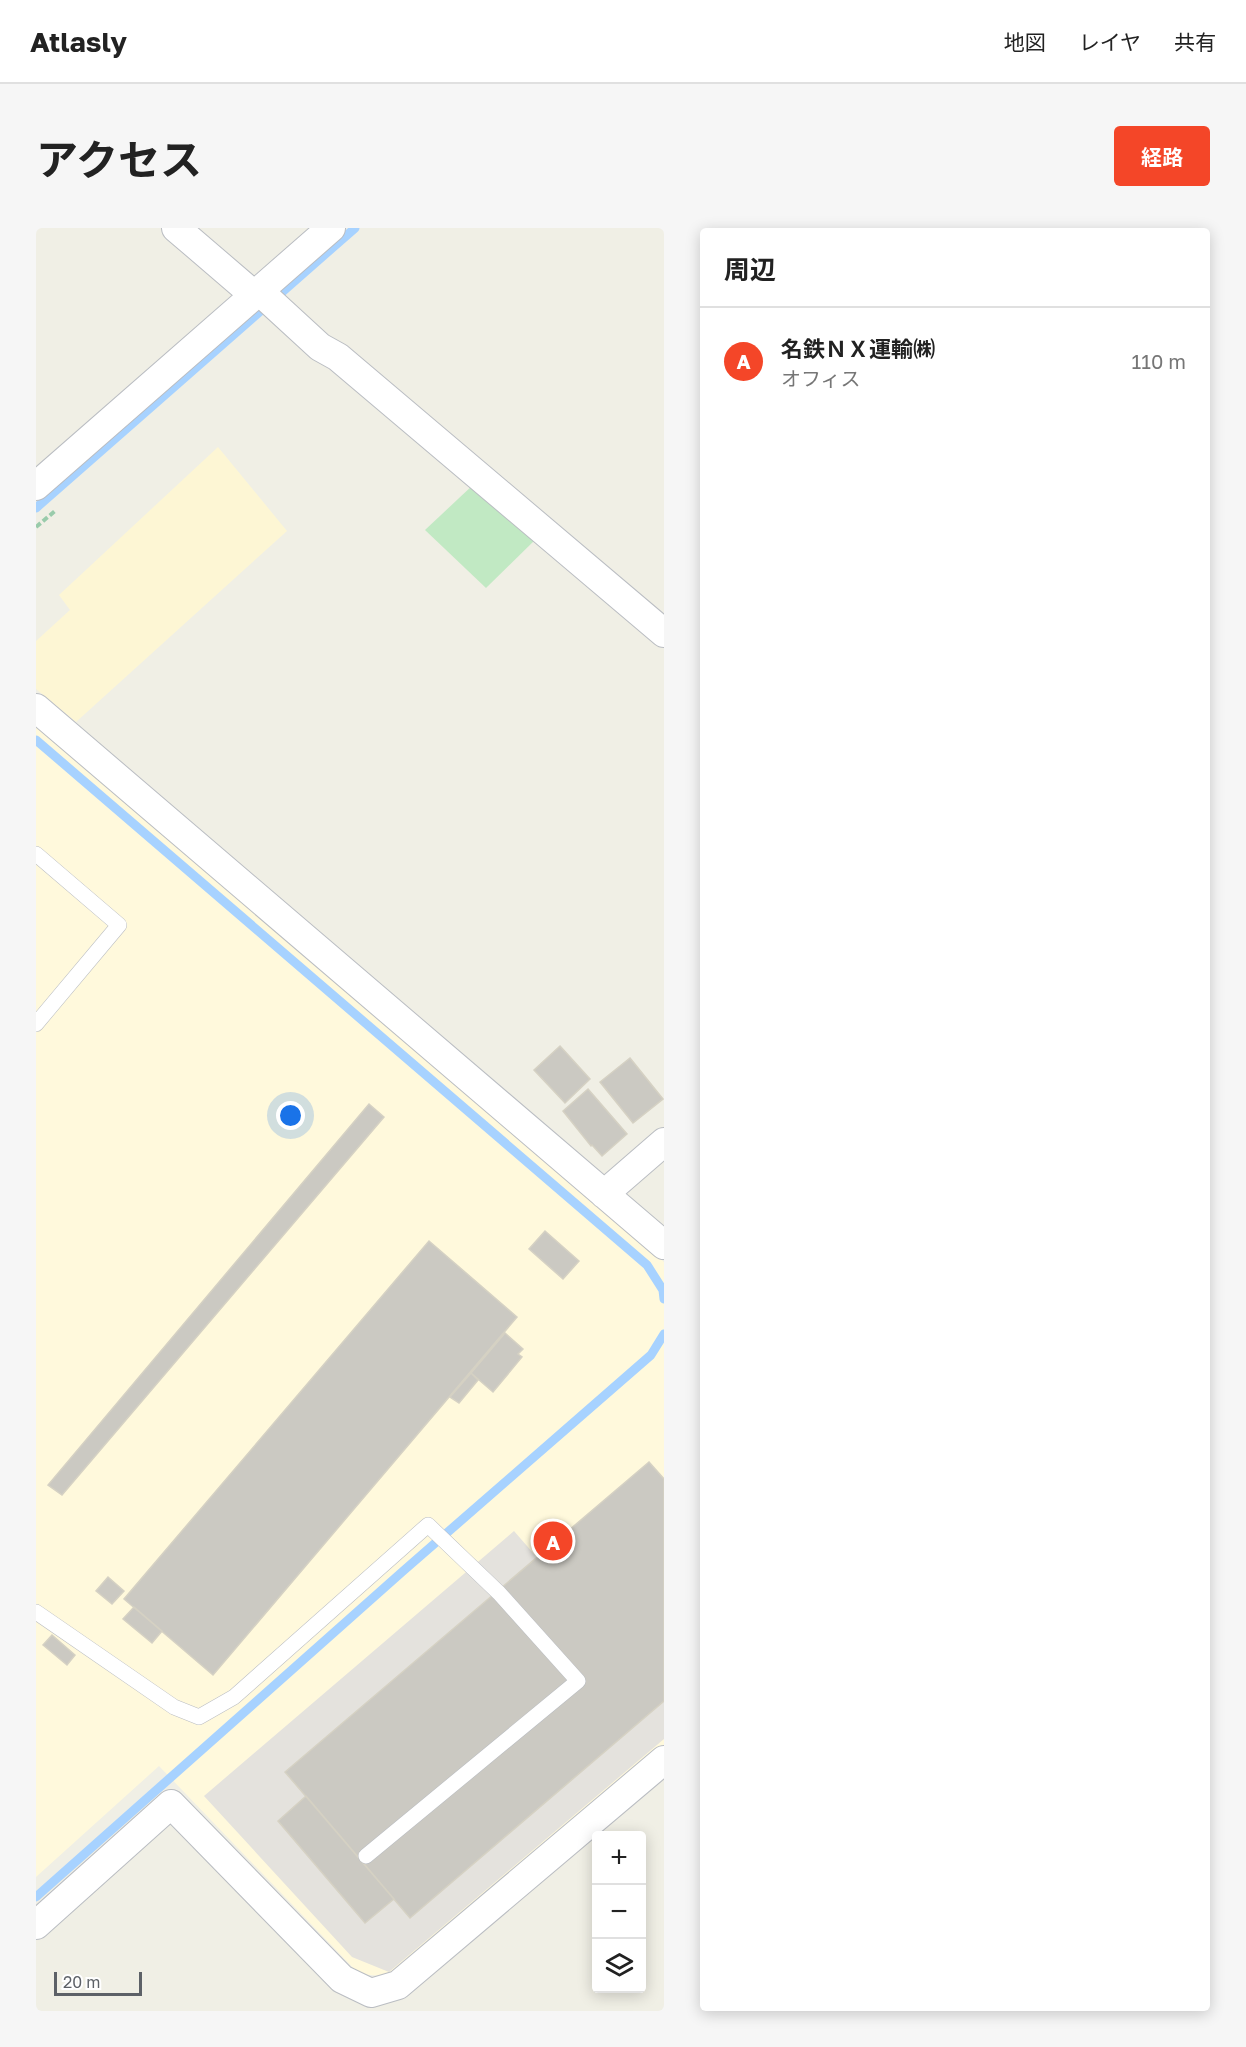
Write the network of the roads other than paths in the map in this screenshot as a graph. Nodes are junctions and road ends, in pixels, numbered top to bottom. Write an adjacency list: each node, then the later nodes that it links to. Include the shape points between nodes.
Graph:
1 (176, 228): 3 (street)
2 (331, 228): 3 (street)
3 (262, 296): 4 (street); 5 (street)
4 (36, 486)
5 (664, 633)
6 (36, 708): 10 (street)
7 (36, 854): 8 (lane, via 119,925)
8 (36, 1024)
9 (664, 1142): 10 (street)
10 (604, 1194): 11 (street)
11 (664, 1245)
12 (36, 1612): 14 (lane, via 174,1707 199,1717 234,1697 428,1525 499,1593 578,1681)
13 (664, 1760): 16 (street)
14 (366, 1856)
15 (36, 1925): 16 (street, via 171,1804 342,1979)
16 (373, 2002)

